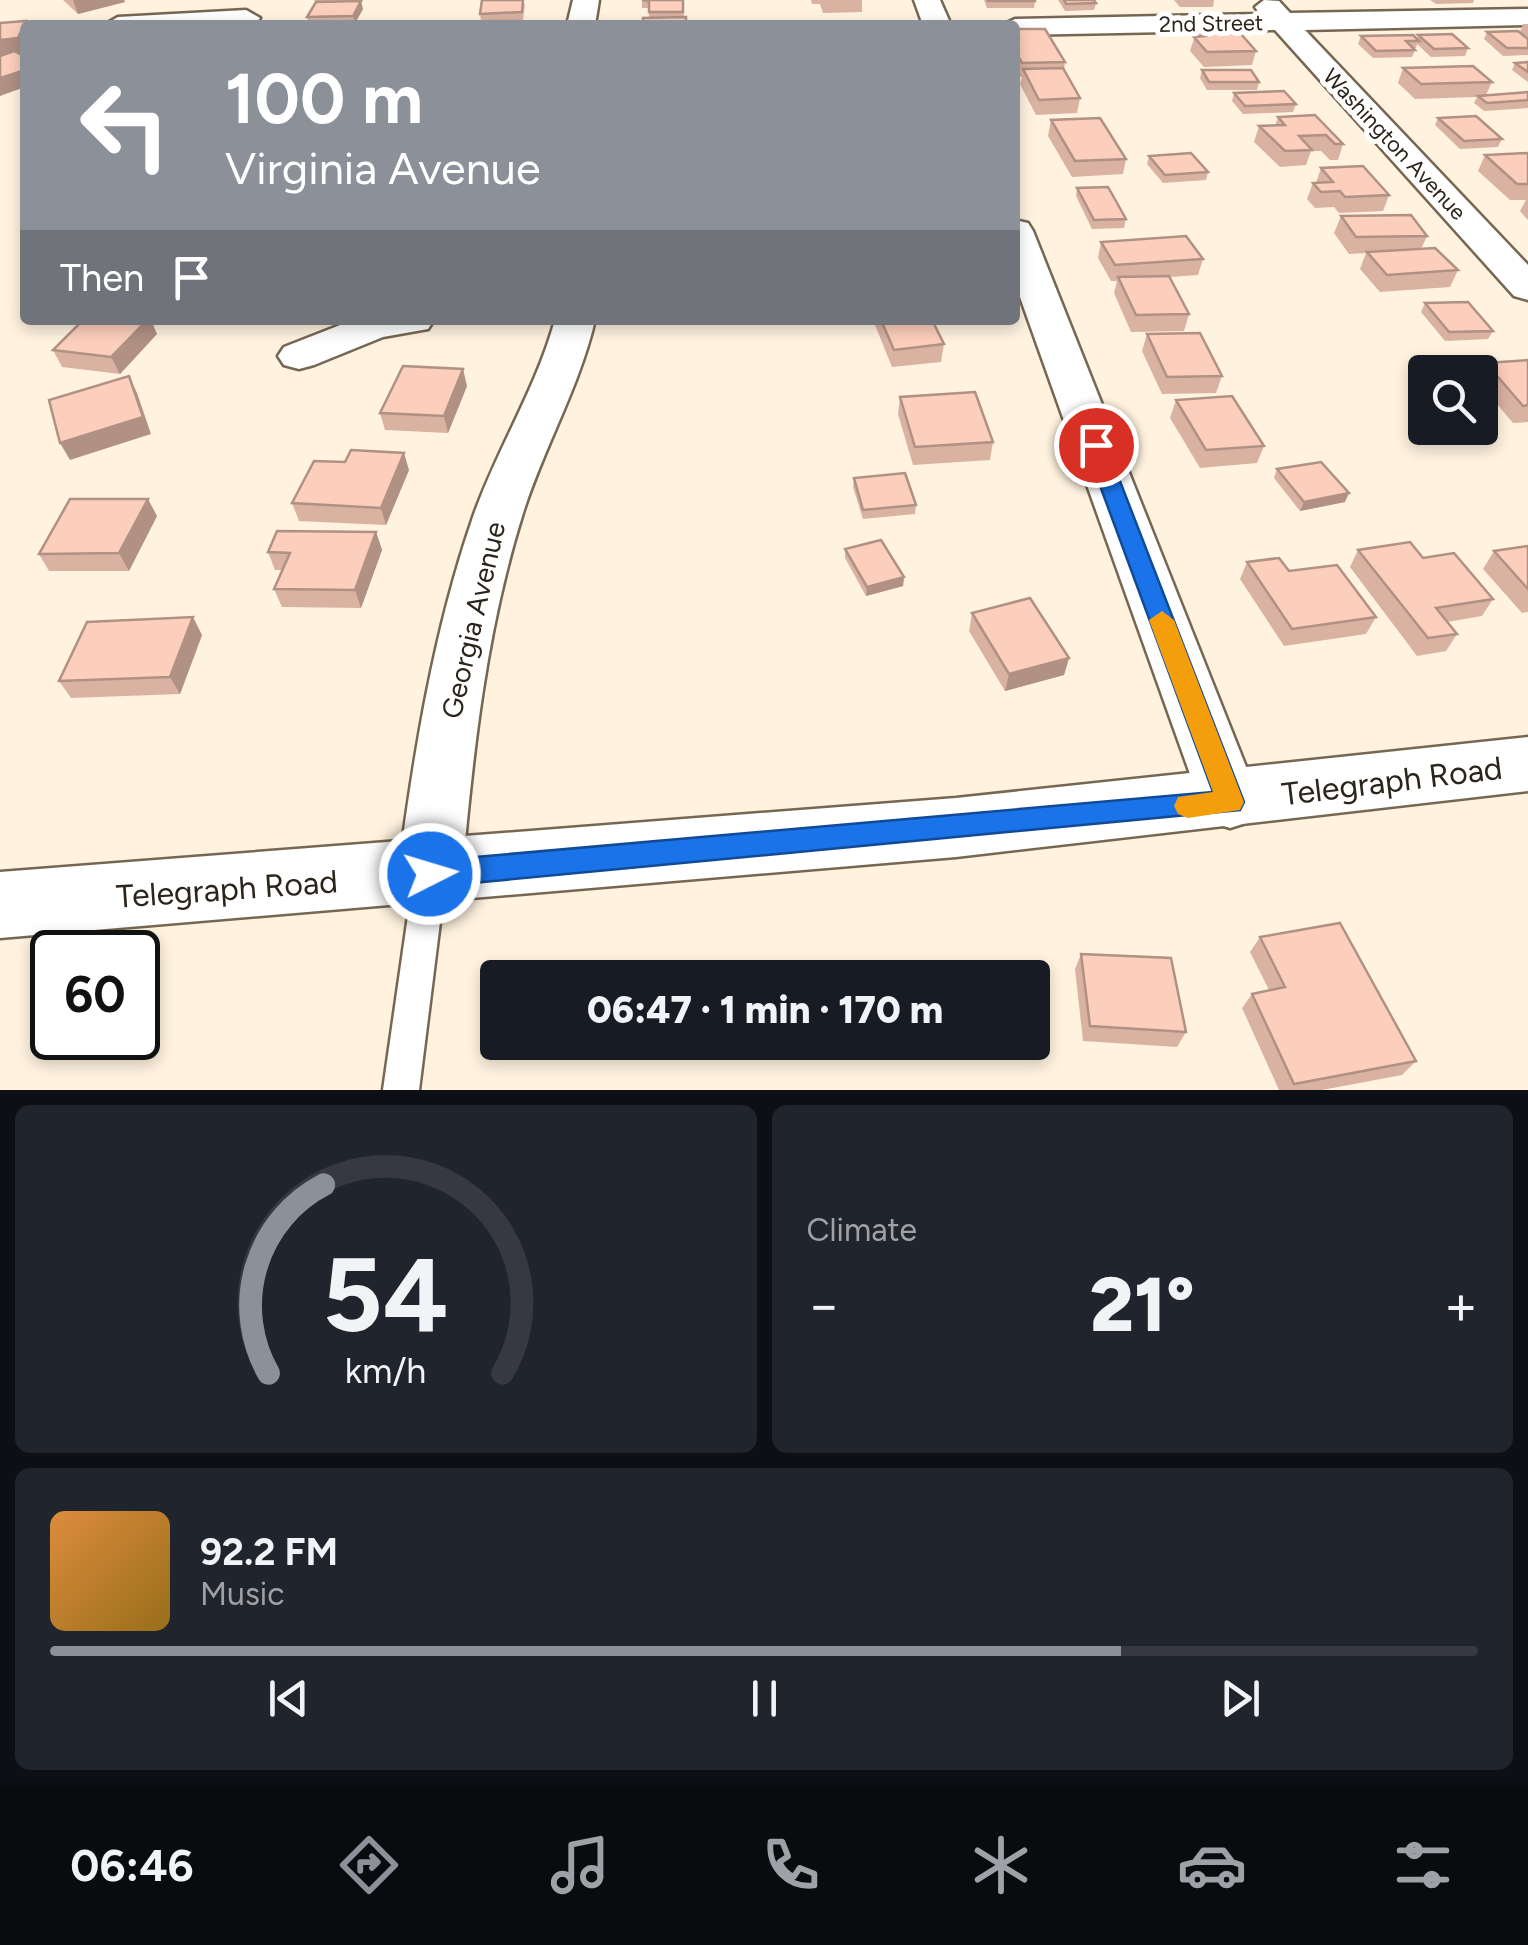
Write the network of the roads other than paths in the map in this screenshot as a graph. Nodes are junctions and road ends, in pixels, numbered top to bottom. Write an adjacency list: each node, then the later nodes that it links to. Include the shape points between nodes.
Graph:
1 (1272, 10): 3 (street, 2nd Street); 5 (street, 2nd Street); 7 (street, Washington Avenue)
2 (249, 14): 4 (street)
3 (1528, 17)
4 (178, 20)
5 (1020, 27)
6 (1020, 244): 12 (street)
7 (1528, 288)
8 (377, 325): 10 (street)
9 (574, 325): 13 (street, Georgia Avenue, via 473,592 451,691)
10 (299, 356)
11 (1528, 764): 12 (main road, Telegraph Road)
12 (1230, 802): 13 (main road, Telegraph Road)
13 (430, 874): 14 (main road, Telegraph Road); 15 (lane)
14 (0, 904)
15 (401, 1090)

